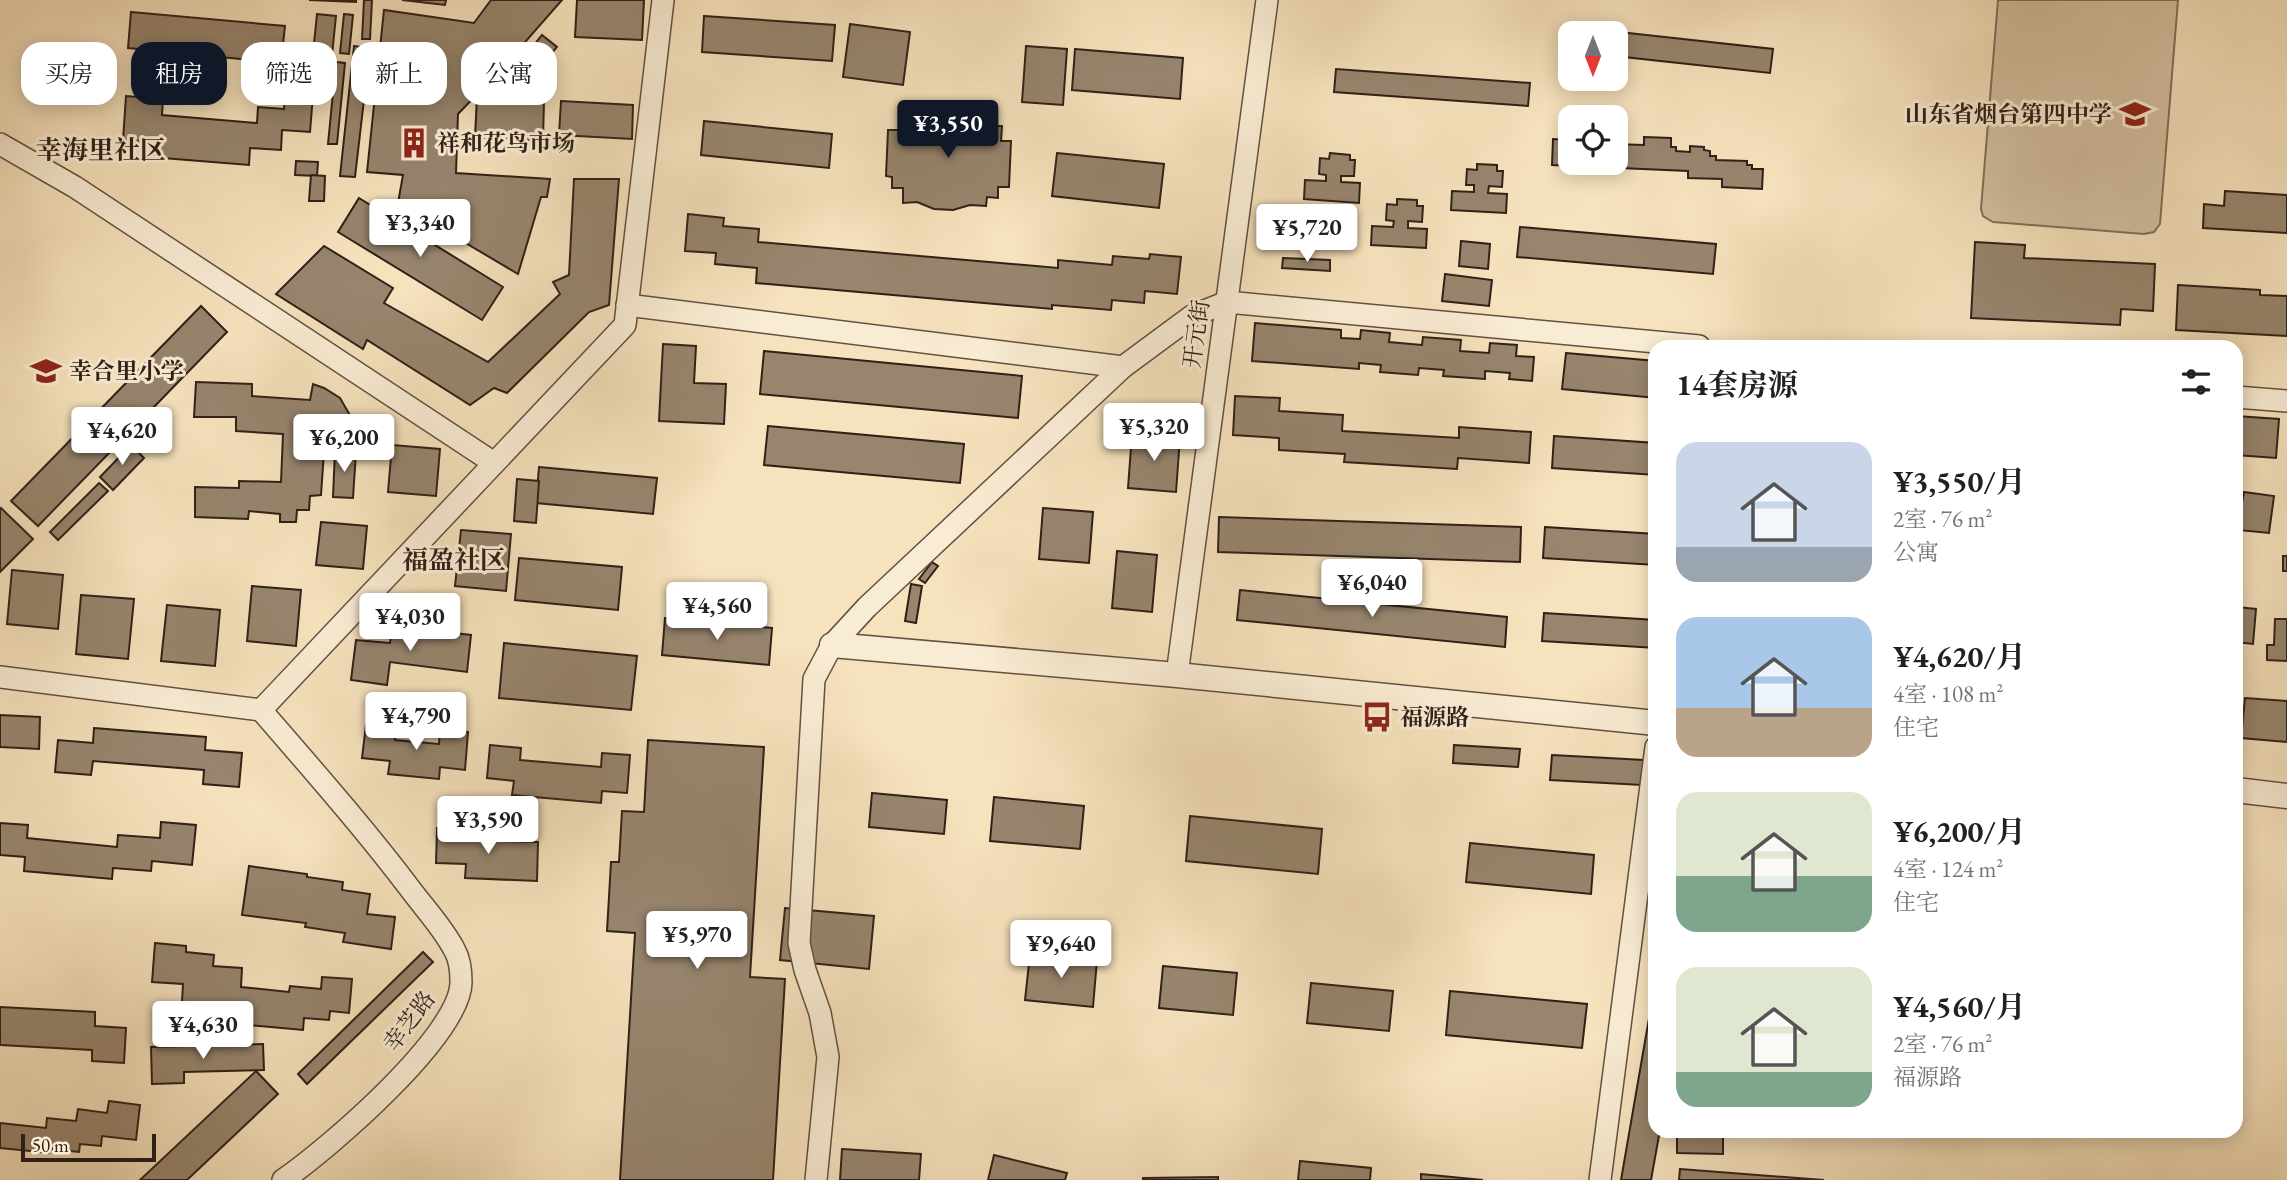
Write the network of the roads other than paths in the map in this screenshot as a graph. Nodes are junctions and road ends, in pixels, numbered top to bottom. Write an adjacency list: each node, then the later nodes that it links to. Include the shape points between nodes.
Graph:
1 (663, 0): 5 (street)
2 (1266, 0): 4 (street, 开元街)
3 (0, 144): 10 (street, via 75,187)
4 (1227, 302): 6 (street); 7 (street, via 1192,316); 12 (street, 开元街)
5 (627, 305): 7 (street); 10 (street, via 625,325)
6 (1648, 341)
7 (1123, 367): 11 (street)
8 (2243, 398): 9 (street)
9 (2287, 401)
10 (494, 463): 14 (street)
11 (832, 645): 12 (street); 20 (street, via 814,678 799,943 828,1057)
12 (1177, 675): 15 (street)
13 (0, 677): 14 (street)
14 (261, 710): 19 (street, 幸芝路, via 402,877 454,950 461,972 461,991 446,1023 390,1089 308,1163)
15 (1648, 722)
16 (2243, 791): 17 (street)
17 (2287, 796)
18 (1648, 809): 21 (street)
19 (282, 1180)
20 (816, 1180)
21 (1600, 1180)

